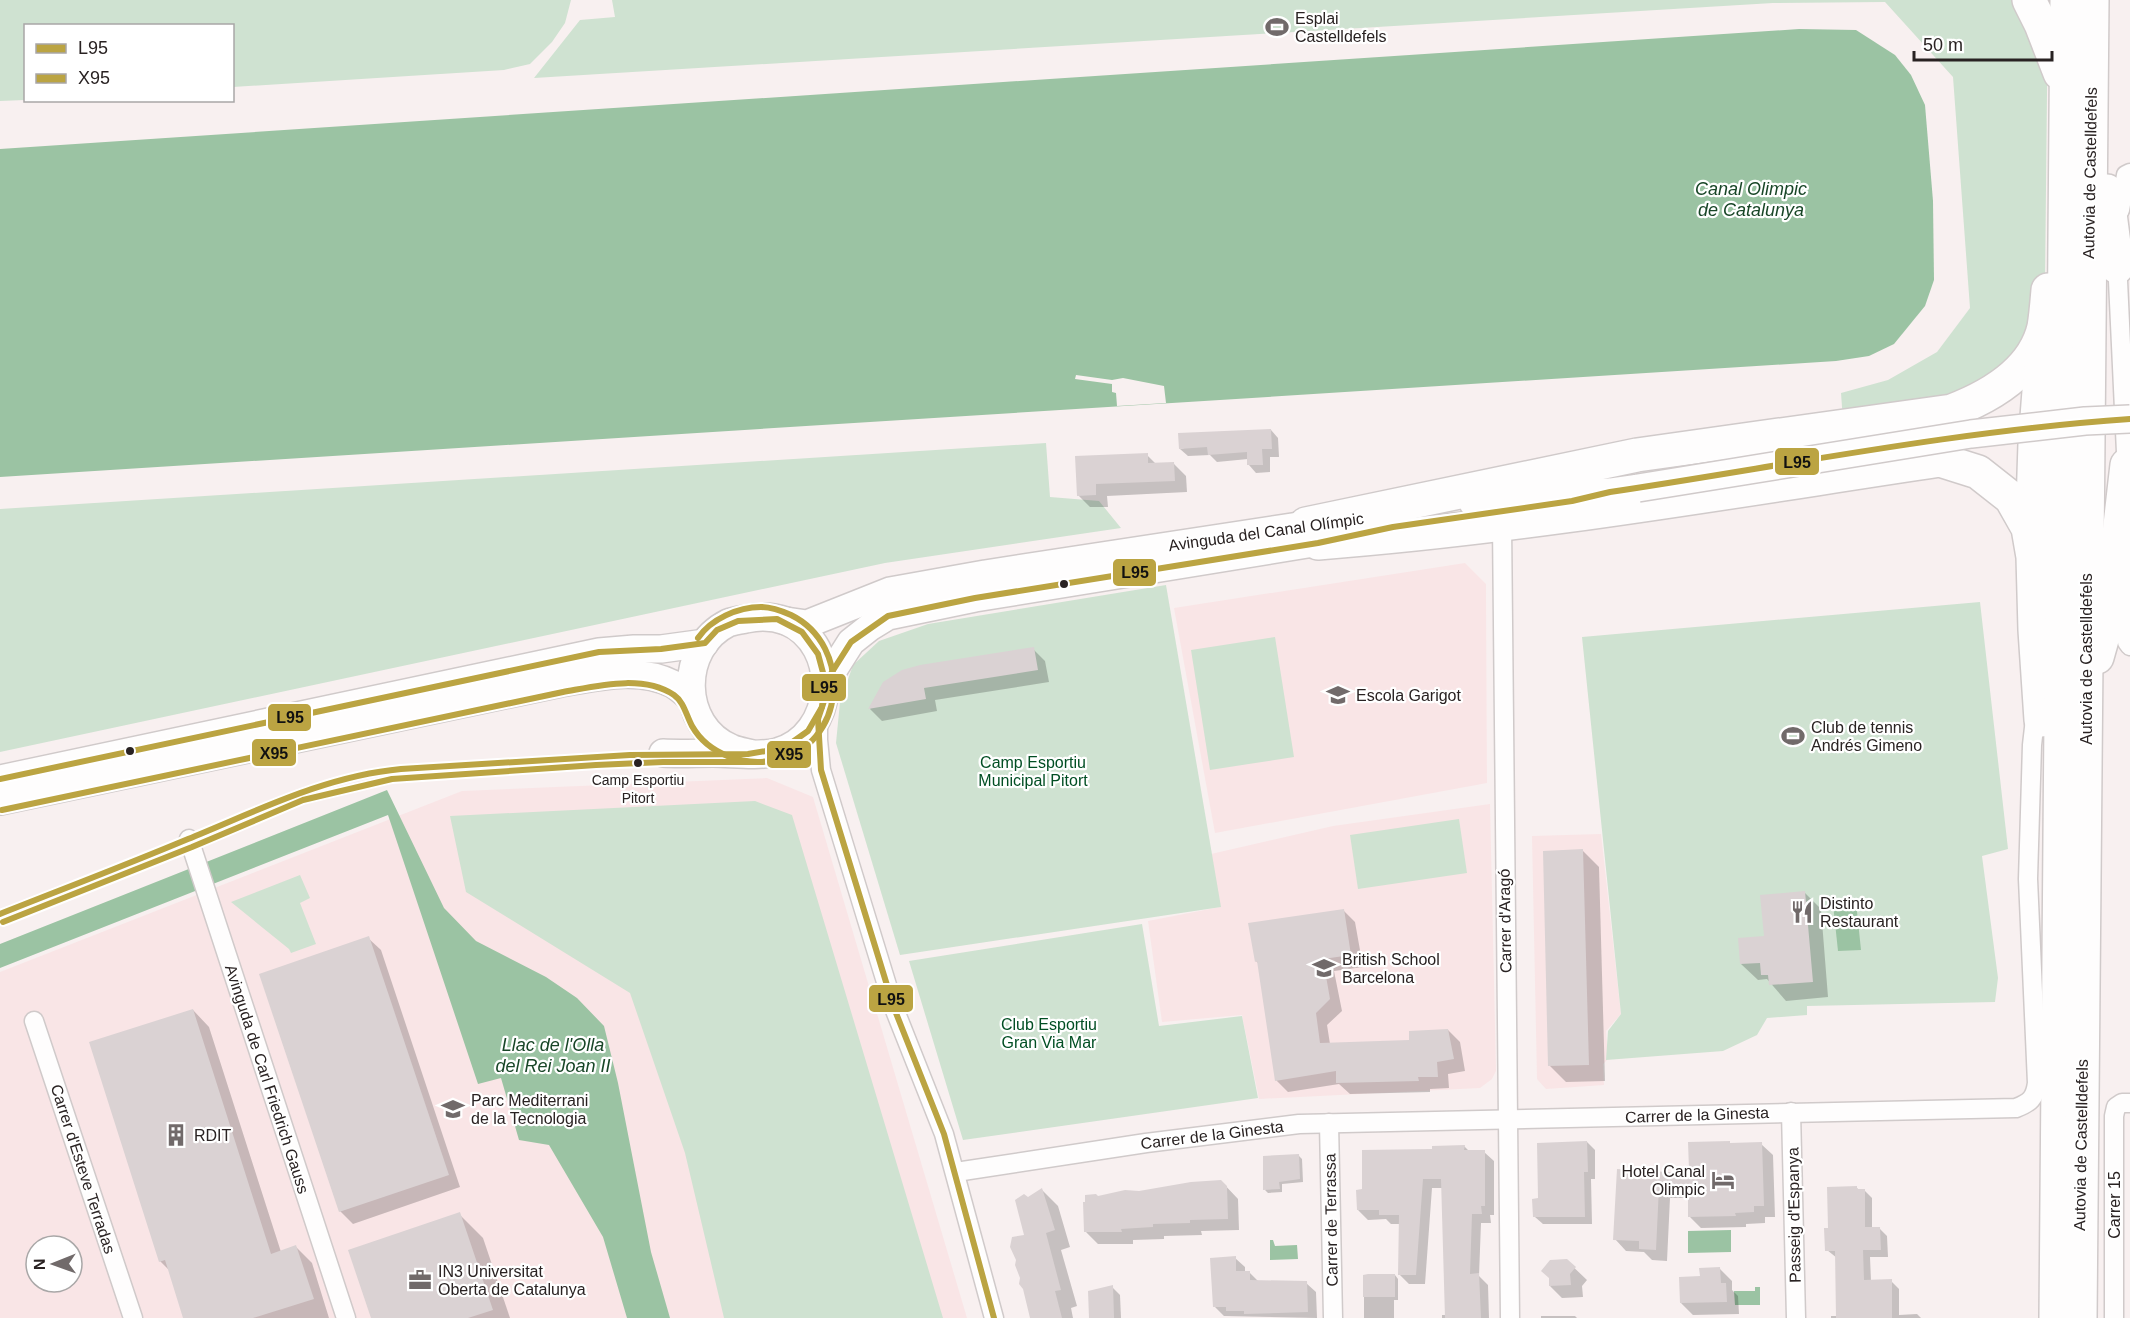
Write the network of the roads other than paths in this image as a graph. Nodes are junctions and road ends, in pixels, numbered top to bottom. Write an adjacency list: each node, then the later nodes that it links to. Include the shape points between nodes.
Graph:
1 (2029, 0): 4 (highway)
2 (2067, 0): 4 (highway, Autovia de Castelldefels)
3 (2092, 0): 5 (highway, Autovia de Castelldefels)
4 (2066, 88): 7 (highway, Autovia de Castelldefels)
5 (2091, 120): 8 (highway, via 2106,179); 20 (highway, Autovia de Castelldefels)
6 (2130, 173): 8 (street, via 2126,175 2121,197)
7 (2066, 206): 9 (highway); 29 (highway, Autovia de Castelldefels)
8 (2117, 267): 11 (street)
9 (2043, 328): 13 (highway, via 2034,350 2006,384 1952,411 1637,455); 14 (highway)
10 (2130, 419): 13 (street, Avinguda del Canal Olímpic, bridge, via 1971,434 1610,492 1506,499)
11 (2127, 465): 17 (street, via 2126,602); 20 (highway, via 2110,611)
12 (1502, 524): 13 (highway, via 1397,537); 14 (highway, via 1940,460 1978,472 2011,498 2028,528); 33 (street, Carrer d'Aragó)
13 (1312, 534): 15 (street, Avinguda del Canal Olímpic, via 985,574 890,591 807,624); 18 (street, Avinguda del Canal Olímpic, via 888,616 851,642)
14 (2031, 546): 19 (highway)
15 (786, 621): 16 (street, via 762,616 728,623); 18 (street, via 816,646 823,662)
16 (705, 643): 21 (street, via 693,663 690,691); 26 (street, via 599,652)
17 (2130, 646)
18 (825, 683): 22 (street)
19 (2038, 694): 29 (highway); 32 (street, Carrer de la Ginesta, via 2032,745 2028,879 2035,1096 2016,1108)
20 (2085, 696): 43 (highway, Autovia de Castelldefels)
21 (695, 707): 24 (street, via 703,726 715,738 731,748); 24 (street, via 696,729 691,739 663,753); 27 (street, via 675,685 659,678 618,674)
22 (818, 719): 23 (street, via 797,742); 25 (street)
23 (783, 749): 24 (street); 25 (street, via 807,755)
24 (753, 754)
25 (821, 770): 35 (street, via 894,1008)
26 (0, 779)
27 (0, 801)
28 (191, 847): 37 (street, Avinguda de Carl Friedrich Gauss)
29 (2058, 879): 42 (highway, Autovia de Castelldefels)
30 (34, 1021): 36 (street, Carrer d'Esteve Terradas)
31 (2130, 1103): 44 (street, Carrer 15, via 2116,1107 2114,1116)
32 (1791, 1112): 33 (street, Carrer de la Ginesta); 41 (street, Passeig d'Espanya)
33 (1508, 1121): 34 (street, Carrer de la Ginesta); 40 (street, Carrer d'Aragó)
34 (1329, 1123): 35 (street, Carrer de la Ginesta, via 1146,1143); 39 (street, Carrer de Terrassa)
35 (956, 1172): 38 (street)
36 (133, 1318)
37 (346, 1318)
38 (994, 1318)
39 (1333, 1318)
40 (1510, 1318)
41 (1796, 1318)
42 (2056, 1318)
43 (2080, 1318)
44 (2114, 1318)

